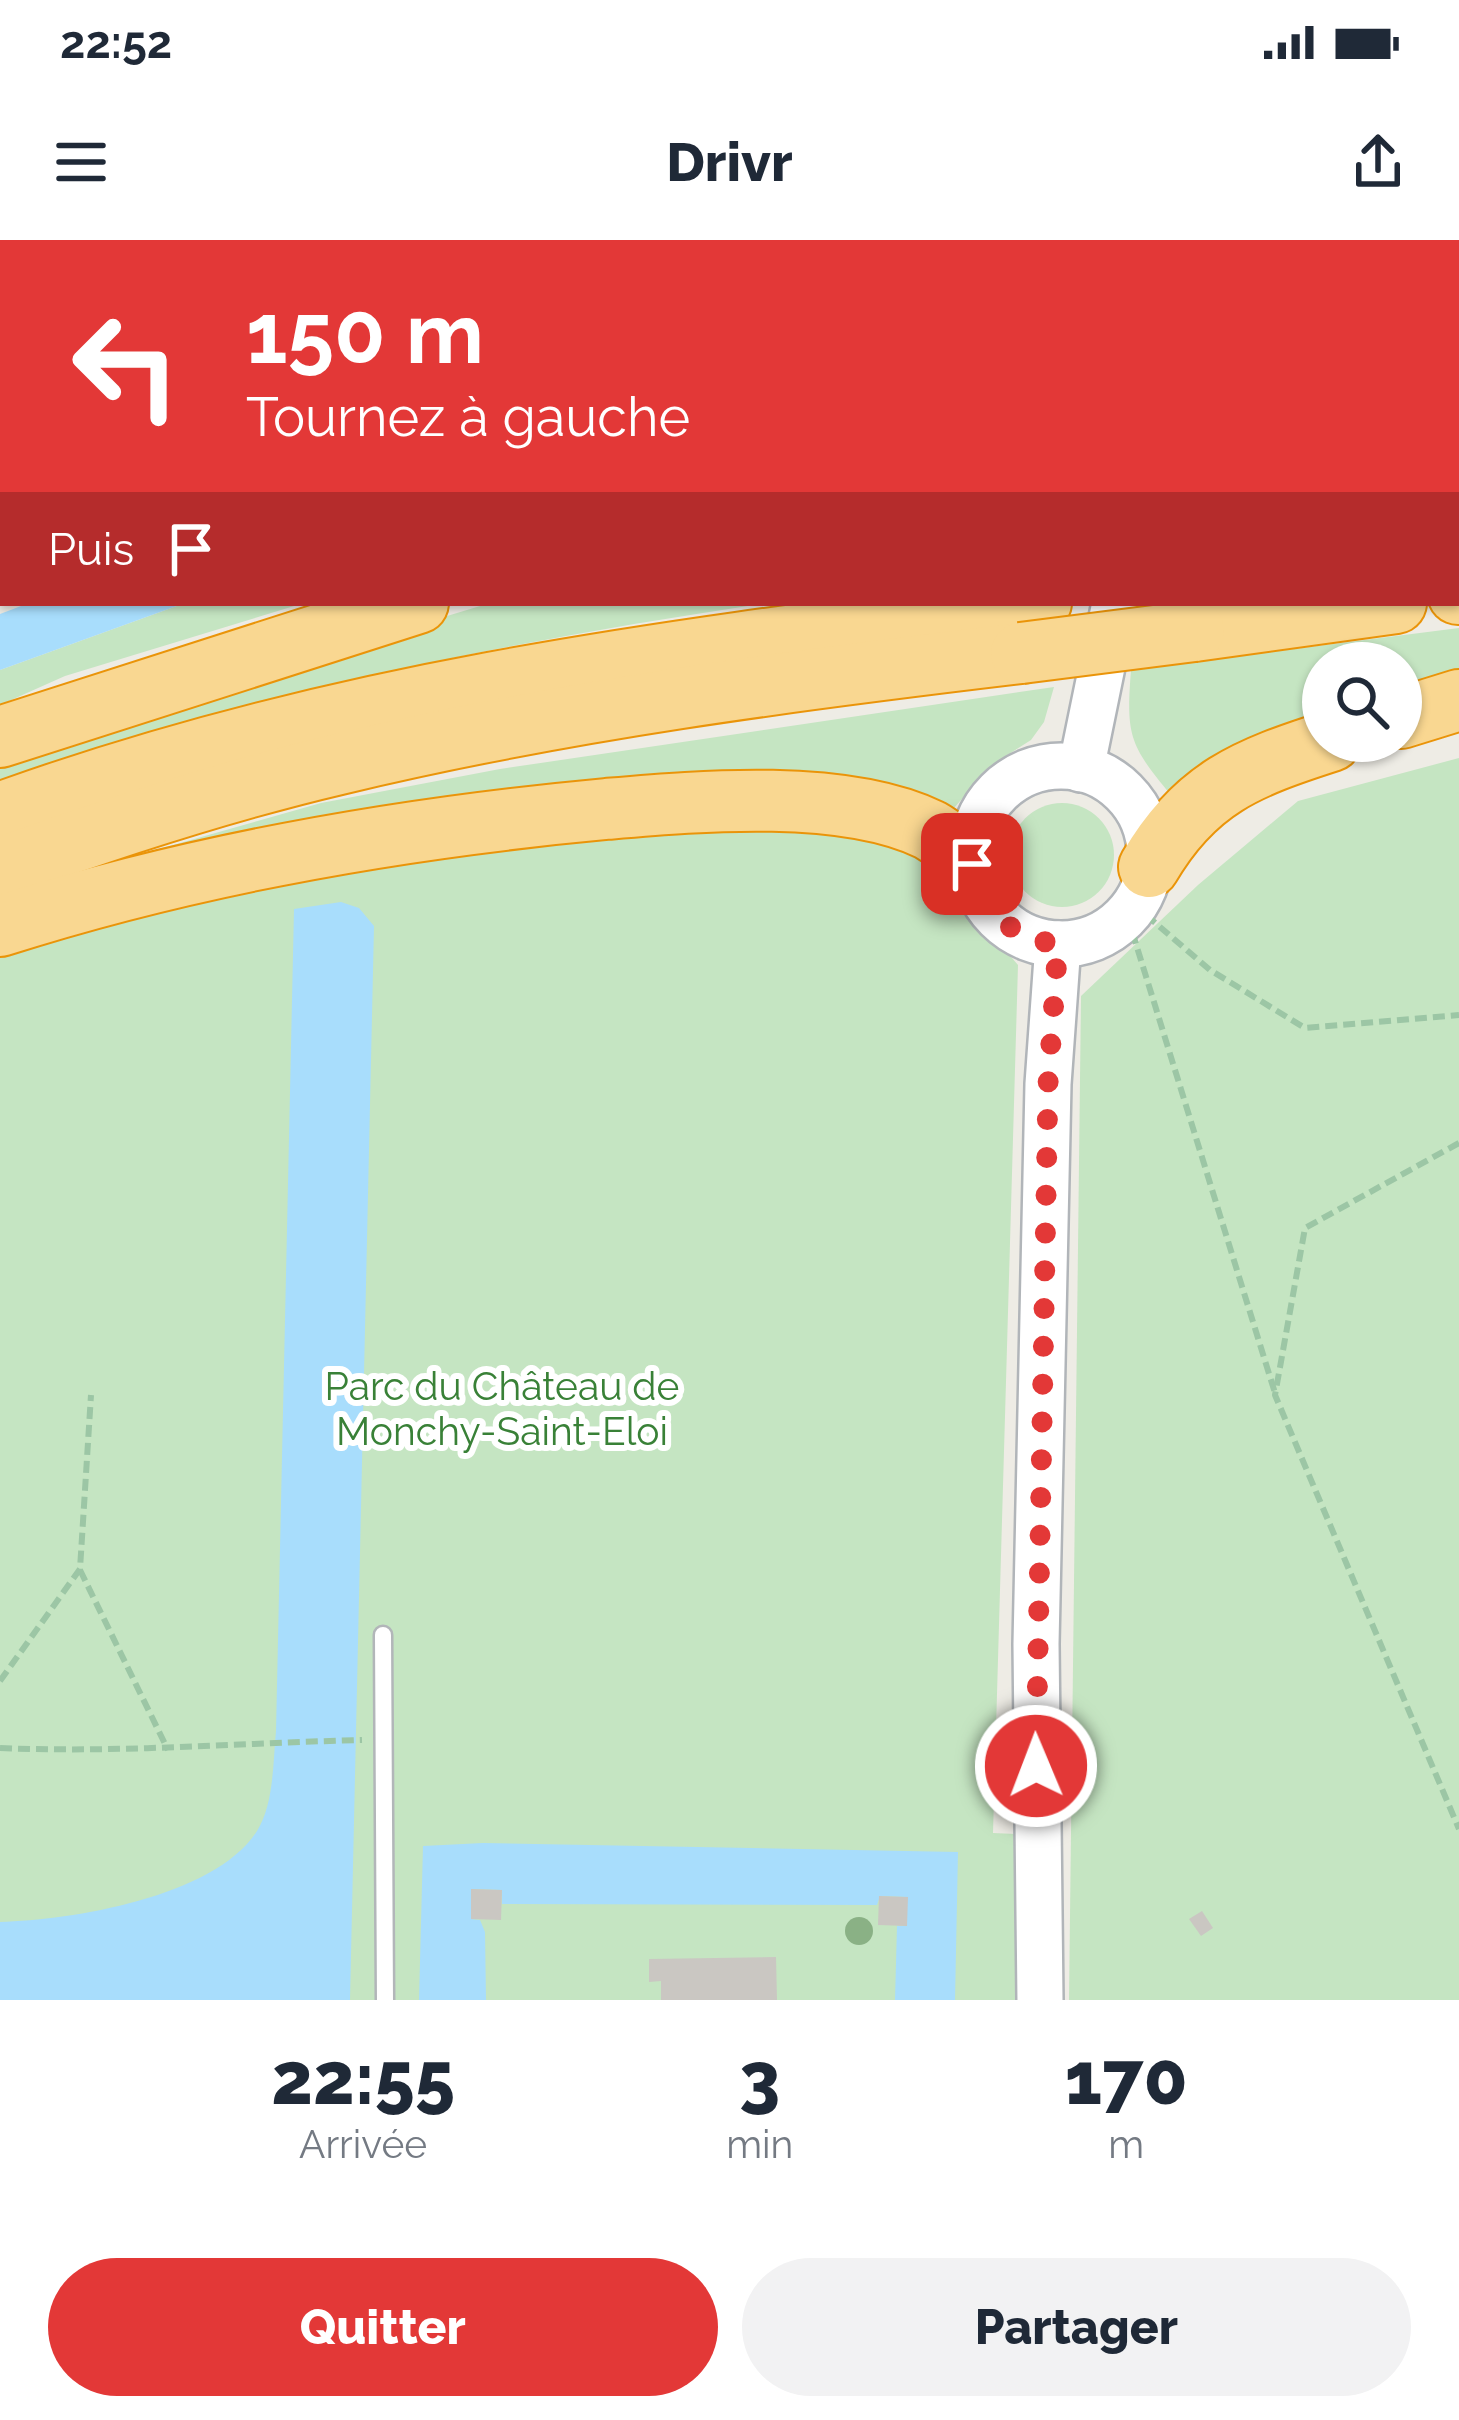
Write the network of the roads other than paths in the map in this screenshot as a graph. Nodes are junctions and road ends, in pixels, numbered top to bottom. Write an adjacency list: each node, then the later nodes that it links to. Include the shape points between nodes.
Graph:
1 (409, 606): 7 (highway)
2 (1113, 606): 9 (street)
3 (1375, 606): 4 (highway, bridge, via 1194,632)
4 (1026, 621): 10 (highway, via 610,660 399,698 200,747); 12 (highway, via 681,698 402,749 200,800)
5 (1459, 700): 6 (highway)
6 (1422, 711)
7 (0, 737)
8 (1302, 751): 13 (highway, via 1216,788 1178,823)
9 (1081, 769): 11 (street, via 1042,768 1007,784 977,825); 13 (street, via 1116,786 1145,828)
10 (0, 813)
11 (972, 864): 14 (highway, via 928,830 880,815 796,803 693,803 368,838 177,877); 15 (street, via 1000,920)
12 (0, 868)
13 (1137, 895): 15 (street, via 1095,937)
14 (0, 926)
15 (1058, 944): 18 (street, via 1036,1644)
16 (383, 1635): 17 (lane)
17 (385, 2000)
18 (1040, 2000)

